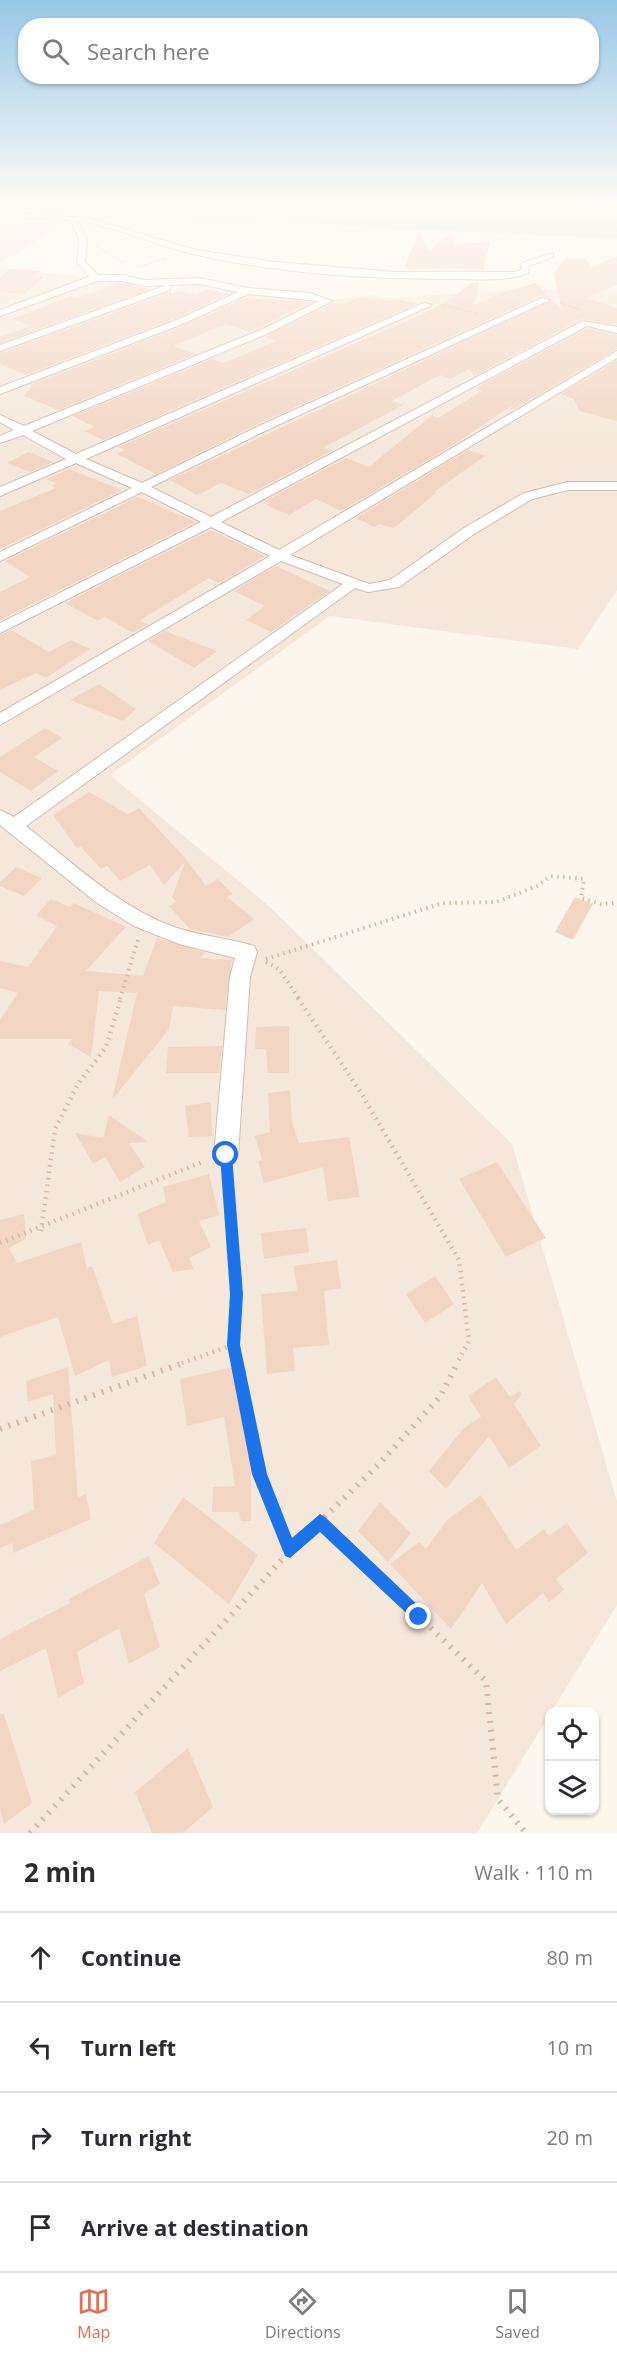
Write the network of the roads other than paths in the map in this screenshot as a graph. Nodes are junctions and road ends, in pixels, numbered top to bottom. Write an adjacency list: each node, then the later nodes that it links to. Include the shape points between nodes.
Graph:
1 (70, 288): 7 (street)
2 (168, 288): 9 (street)
3 (233, 288): 4 (street)
4 (248, 291): 11 (street, via 182,321); 13 (street, via 327,301 266,331)
5 (544, 300): 17 (street, via 401,363)
6 (427, 305): 15 (street)
7 (0, 313)
8 (617, 330): 19 (street, via 586,323)
9 (0, 348)
10 (617, 354): 20 (street)
11 (0, 391)
12 (0, 418): 13 (street)
13 (24, 429): 14 (street); 15 (street)
14 (0, 440)
15 (74, 458): 17 (street); 18 (street)
16 (617, 486): 22 (street, via 568,486 528,496 469,531 394,584 368,588)
17 (141, 487): 19 (street); 21 (street)
18 (0, 492)
19 (212, 521): 20 (street); 23 (street)
20 (280, 556): 22 (street); 24 (street)
21 (0, 557)
22 (353, 583): 25 (street)
23 (0, 629)
24 (0, 720)
25 (4, 819): 26 (street, via 142,922 181,937 247,952 239,988)
26 (226, 1155)

